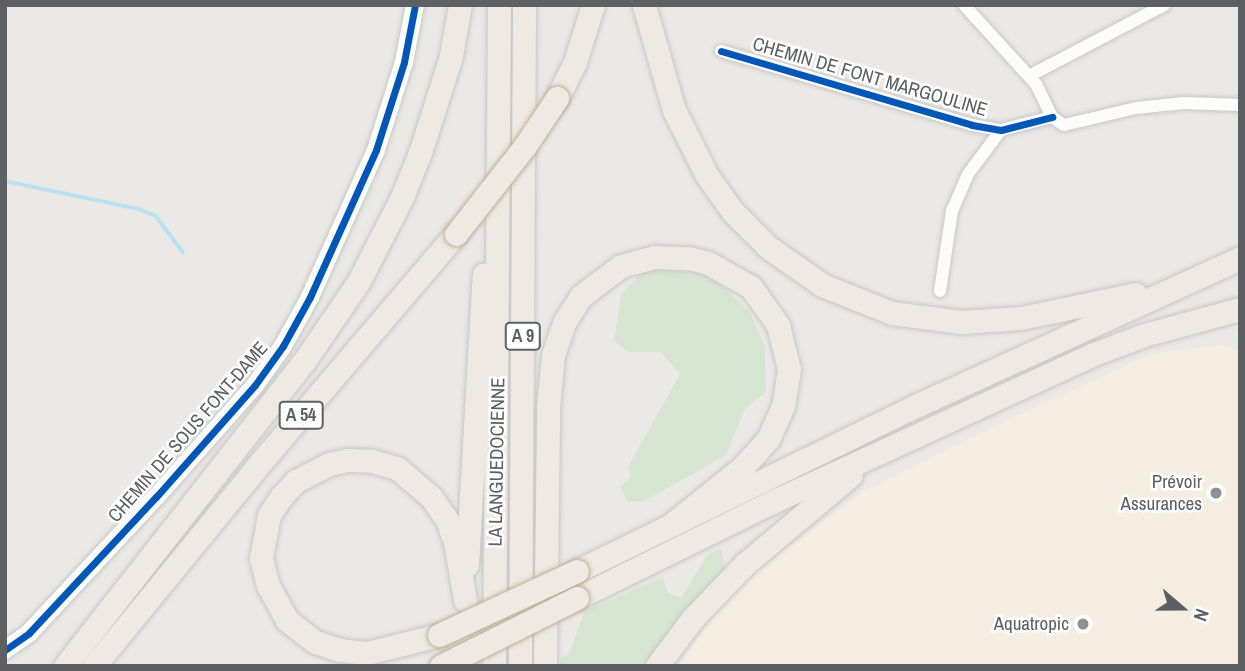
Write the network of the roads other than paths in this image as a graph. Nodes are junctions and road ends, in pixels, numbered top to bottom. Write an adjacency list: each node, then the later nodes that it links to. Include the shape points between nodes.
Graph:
1 (415, 5): 23 (street, CHEMIN DE SOUS FONT-DAME, via 404,62 376,150 310,297 282,346 255,385 156,497 29,633)
2 (460, 5): 24 (highway, A 54, via 451,56 421,150 359,281 303,363)
3 (499, 5): 13 (highway, LA LANGUEDOCIENNE / A 9)
4 (524, 5): 30 (highway, LA LANGUEDOCIENNE / A 9)
5 (593, 5): 25 (highway, A 54, bridge, via 575,62 525,146)
6 (644, 5): 16 (highway, via 674,110 706,174 750,230 822,285 892,313 961,322 1021,318)
7 (964, 5): 10 (street)
8 (1164, 5): 10 (street)
9 (721, 51): 14 (street, CHEMIN DE FONT MARGOULINE)
10 (1029, 76): 12 (street)
11 (1240, 105): 12 (street, via 1136,107 1064,125)
12 (1052, 117): 14 (street, CHEMIN DE FONT MARGOULINE)
13 (499, 118): 21 (highway, via 484,279); 29 (highway, LA LANGUEDOCIENNE / A 9)
14 (1001, 131): 17 (street, via 968,174 952,211)
15 (1240, 258): 16 (highway)
16 (1182, 284): 20 (highway)
17 (940, 291)
18 (1240, 309): 19 (highway, via 1094,354)
19 (894, 447): 27 (highway, bridge); 32 (highway, via 857,470 745,564 693,618)
20 (672, 524): 22 (highway, bridge); 31 (highway, via 743,467 768,439 783,407 789,369 778,325 751,287 708,262 654,257 621,267 581,296 565,321 553,355 548,408)
21 (465, 600): 22 (highway, via 447,520 431,496 397,468 372,461 329,464 296,481 282,496 269,515 261,558 268,586 287,620 315,642 367,653); 28 (highway)
22 (439, 635): 26 (highway)
23 (5, 650)
24 (65, 666)
25 (93, 666)
26 (381, 666)
27 (441, 666)
28 (464, 666)
29 (494, 666)
30 (520, 666)
31 (545, 666)
32 (657, 666)

